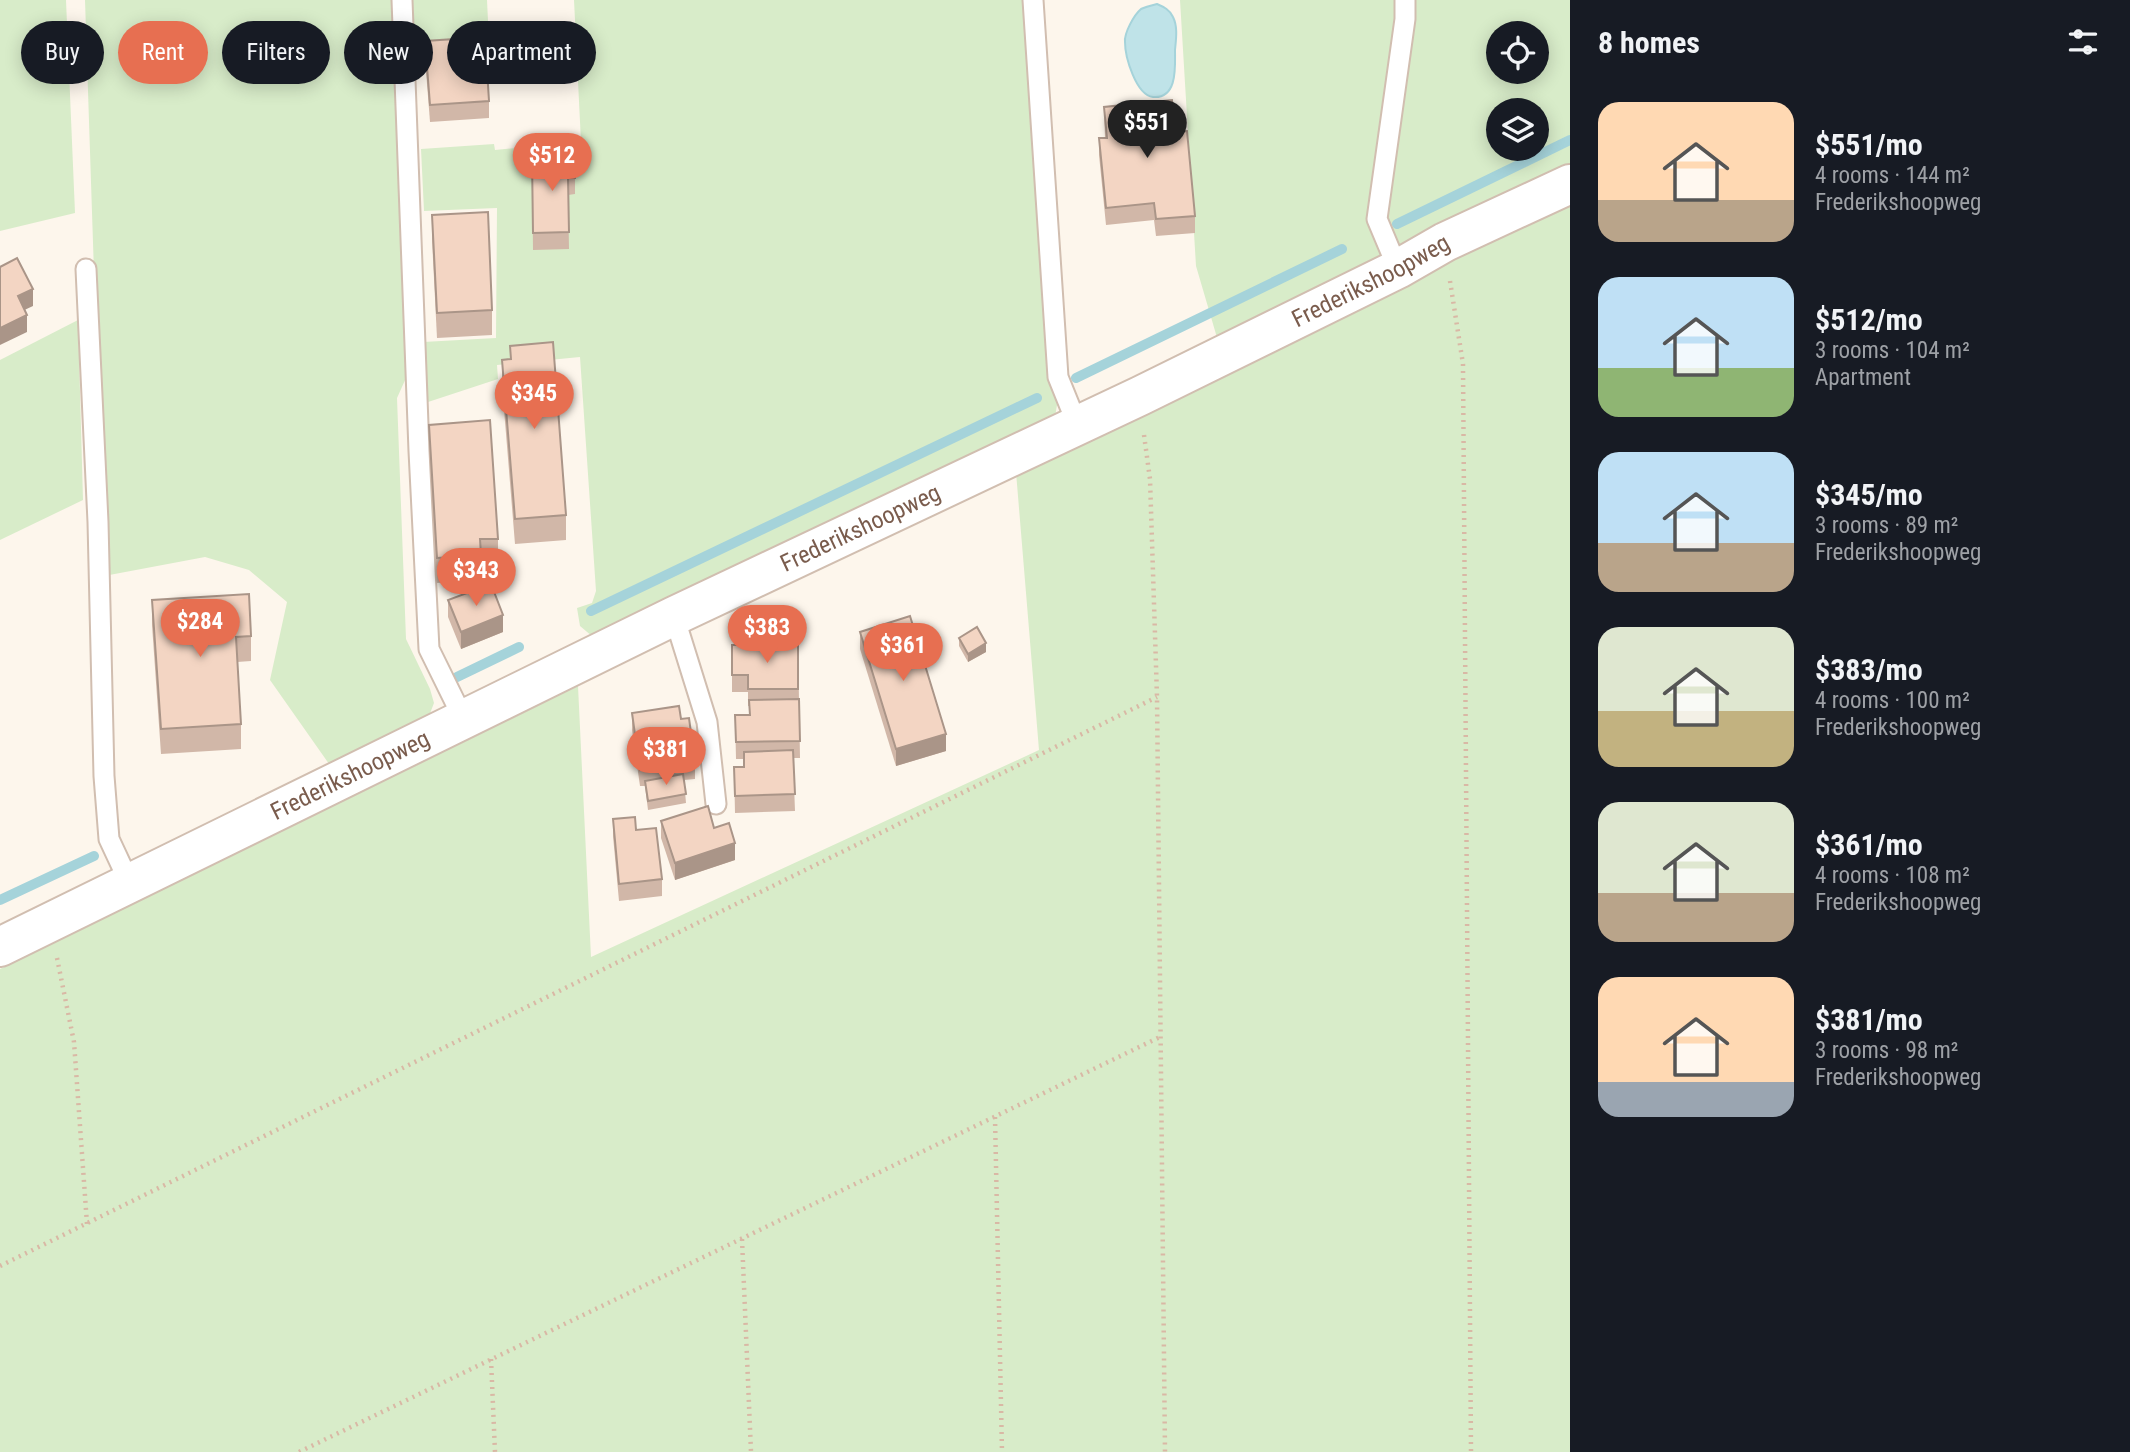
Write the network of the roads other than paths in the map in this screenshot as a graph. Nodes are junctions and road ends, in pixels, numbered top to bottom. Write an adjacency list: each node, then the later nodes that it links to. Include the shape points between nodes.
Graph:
1 (402, 0): 9 (lane, via 429,649)
2 (1033, 0): 7 (lane, via 1058,377)
3 (1405, 0): 6 (lane, via 1377,219)
4 (1570, 184): 6 (street, Frederikshoopweg, via 1444,242)
5 (86, 269): 11 (lane, via 107,814 109,839)
6 (1398, 269): 7 (street, Frederikshoopweg)
7 (1077, 424): 8 (street, Frederikshoopweg)
8 (674, 616): 9 (street, Frederikshoopweg); 10 (lane, via 707,722)
9 (464, 720): 11 (street, Frederikshoopweg)
10 (716, 804)
11 (130, 884): 12 (street, Frederikshoopweg)
12 (0, 947)

